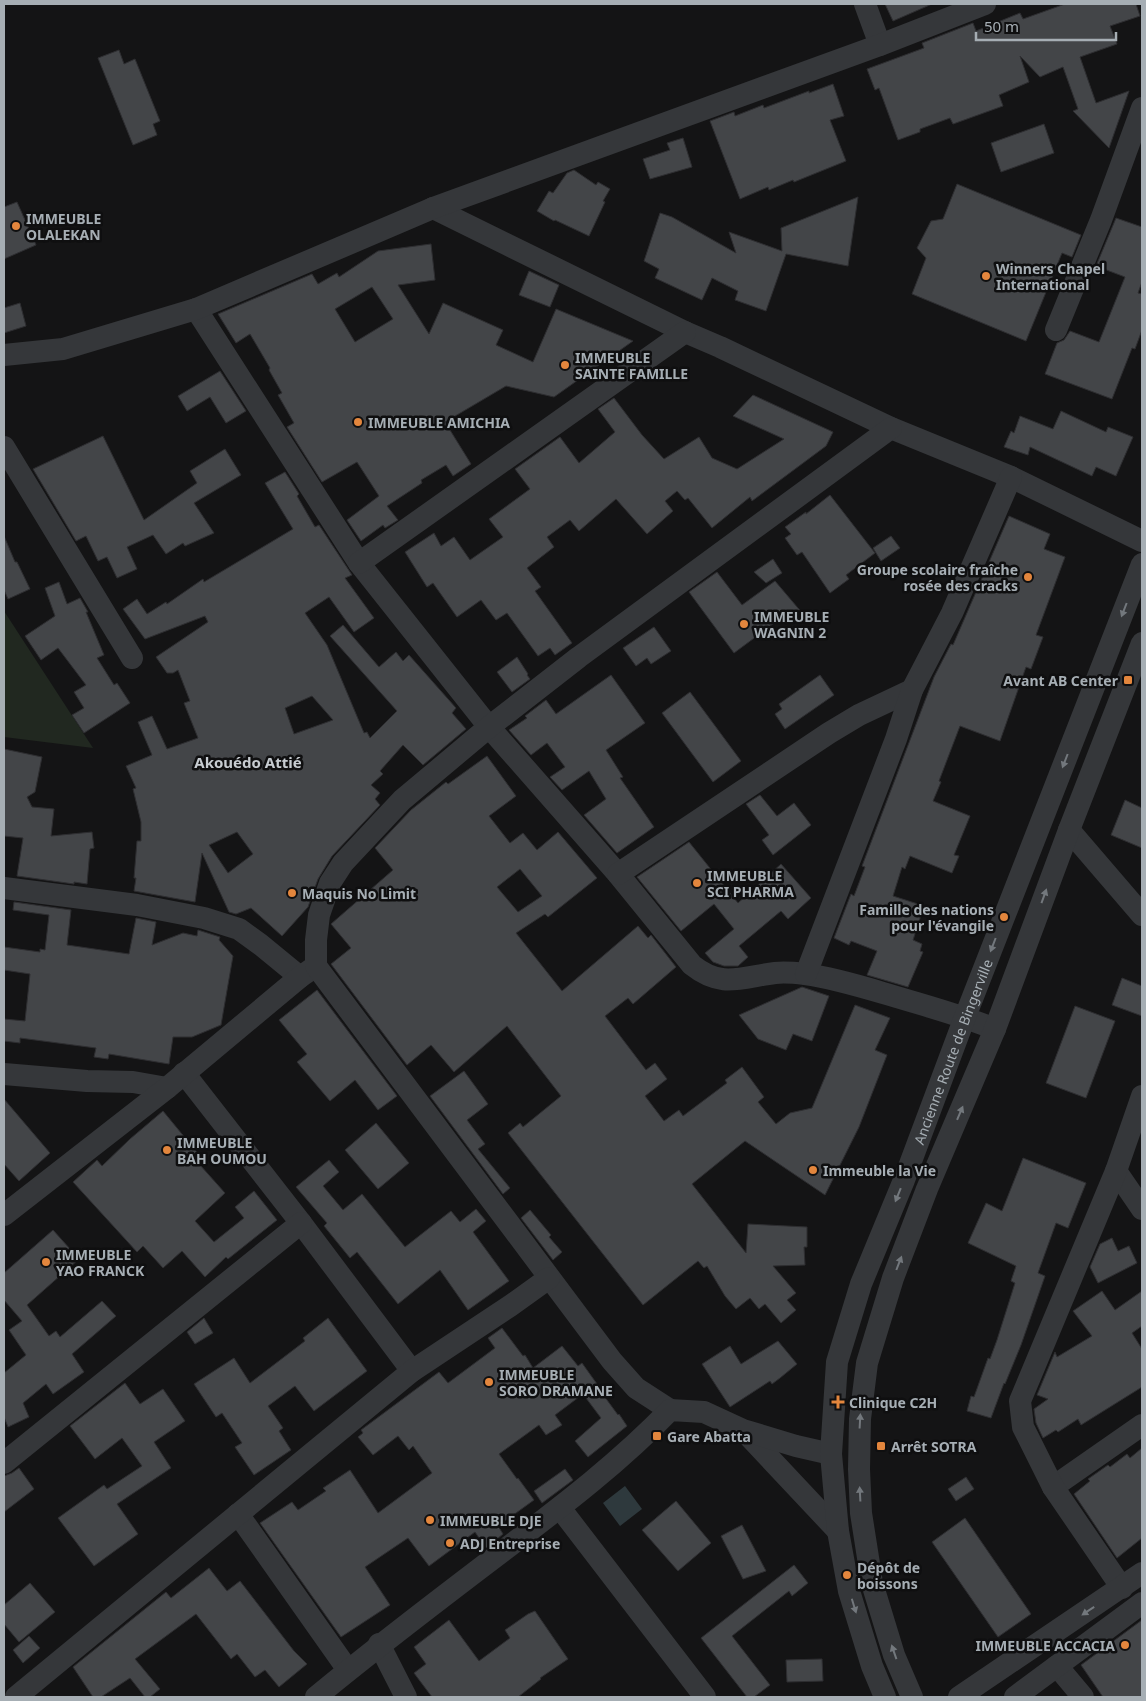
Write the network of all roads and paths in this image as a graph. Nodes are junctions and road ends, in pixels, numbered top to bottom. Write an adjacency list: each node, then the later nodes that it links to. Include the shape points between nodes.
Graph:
1 (865, 4): 3 (street)
2 (985, 4): 3 (street)
3 (880, 45): 5 (street)
4 (1142, 108): 7 (street)
5 (433, 208): 6 (street); 8 (street)
6 (196, 309): 9 (street, via 64,349); 14 (street)
7 (1056, 330)
8 (685, 332): 10 (street); 14 (street)
9 (4, 355)
10 (891, 428): 12 (street); 19 (street)
11 (4, 447): 17 (street)
12 (1011, 476): 13 (street); 18 (street, via 952,613)
13 (1142, 541)
14 (359, 563): 19 (street)
15 (1142, 564): 26 (street, Ancienne Route de Bingerville, one-way to 26)
16 (1142, 643): 20 (street, Ancienne Route de Bingerville)
17 (132, 658)
18 (912, 690): 21 (street, via 829,733); 25 (street)
19 (490, 727): 21 (street); 24 (street, via 402,800 343,863 330,883 319,915)
20 (1069, 830): 23 (street); 27 (street, Ancienne Route de Bingerville, one-way to 20)
21 (618, 874): 25 (street, via 692,965 704,974 720,980 777,973)
22 (4, 888): 24 (street, via 137,905 213,921 239,929)
23 (1142, 915)
24 (308, 971): 28 (street); 36 (street)
25 (806, 974): 26 (street)
26 (965, 1017): 27 (street); 41 (street, Ancienne Route de Bingerville, one-way to 41, via 861,1284 837,1362)
27 (996, 1029): 58 (street, Ancienne Route de Bingerville, one-way to 27, via 894,1655 872,1583 861,1514 860,1419 867,1363 893,1278 927,1189)
28 (184, 1073): 30 (street); 35 (street)
29 (4, 1074): 30 (street, via 133,1082)
30 (167, 1088): 34 (street)
31 (1142, 1096): 32 (street)
32 (1116, 1171): 33 (street); 43 (street, via 1020,1401 1023,1426)
33 (1142, 1209)
34 (4, 1216)
35 (301, 1223): 37 (street); 42 (street)
36 (550, 1278): 37 (street); 38 (street, via 636,1388)
37 (412, 1371): 45 (street)
38 (670, 1410): 40 (street, via 704,1412); 44 (street, via 636,1444)
39 (1142, 1425): 43 (street)
40 (743, 1430): 41 (street); 46 (street)
41 (831, 1454): 46 (street, Ancienne Route de Bingerville)
42 (4, 1463)
43 (1053, 1487): 48 (street)
44 (560, 1508): 50 (street); 56 (street)
45 (238, 1514): 52 (street); 53 (street)
46 (838, 1531): 57 (street, Ancienne Route de Bingerville, one-way to 57, via 849,1591)
47 (1142, 1573): 48 (street)
48 (1122, 1588): 59 (street, one-way to 59)
49 (1141, 1605): 51 (street)
50 (379, 1644): 52 (street); 55 (street)
51 (1057, 1666): 60 (street); 61 (street)
52 (348, 1670): 54 (street)
53 (16, 1697)
54 (316, 1697)
55 (406, 1697)
56 (705, 1697)
57 (885, 1697)
58 (912, 1697)
59 (960, 1697)
60 (1015, 1697)
61 (1082, 1697)

